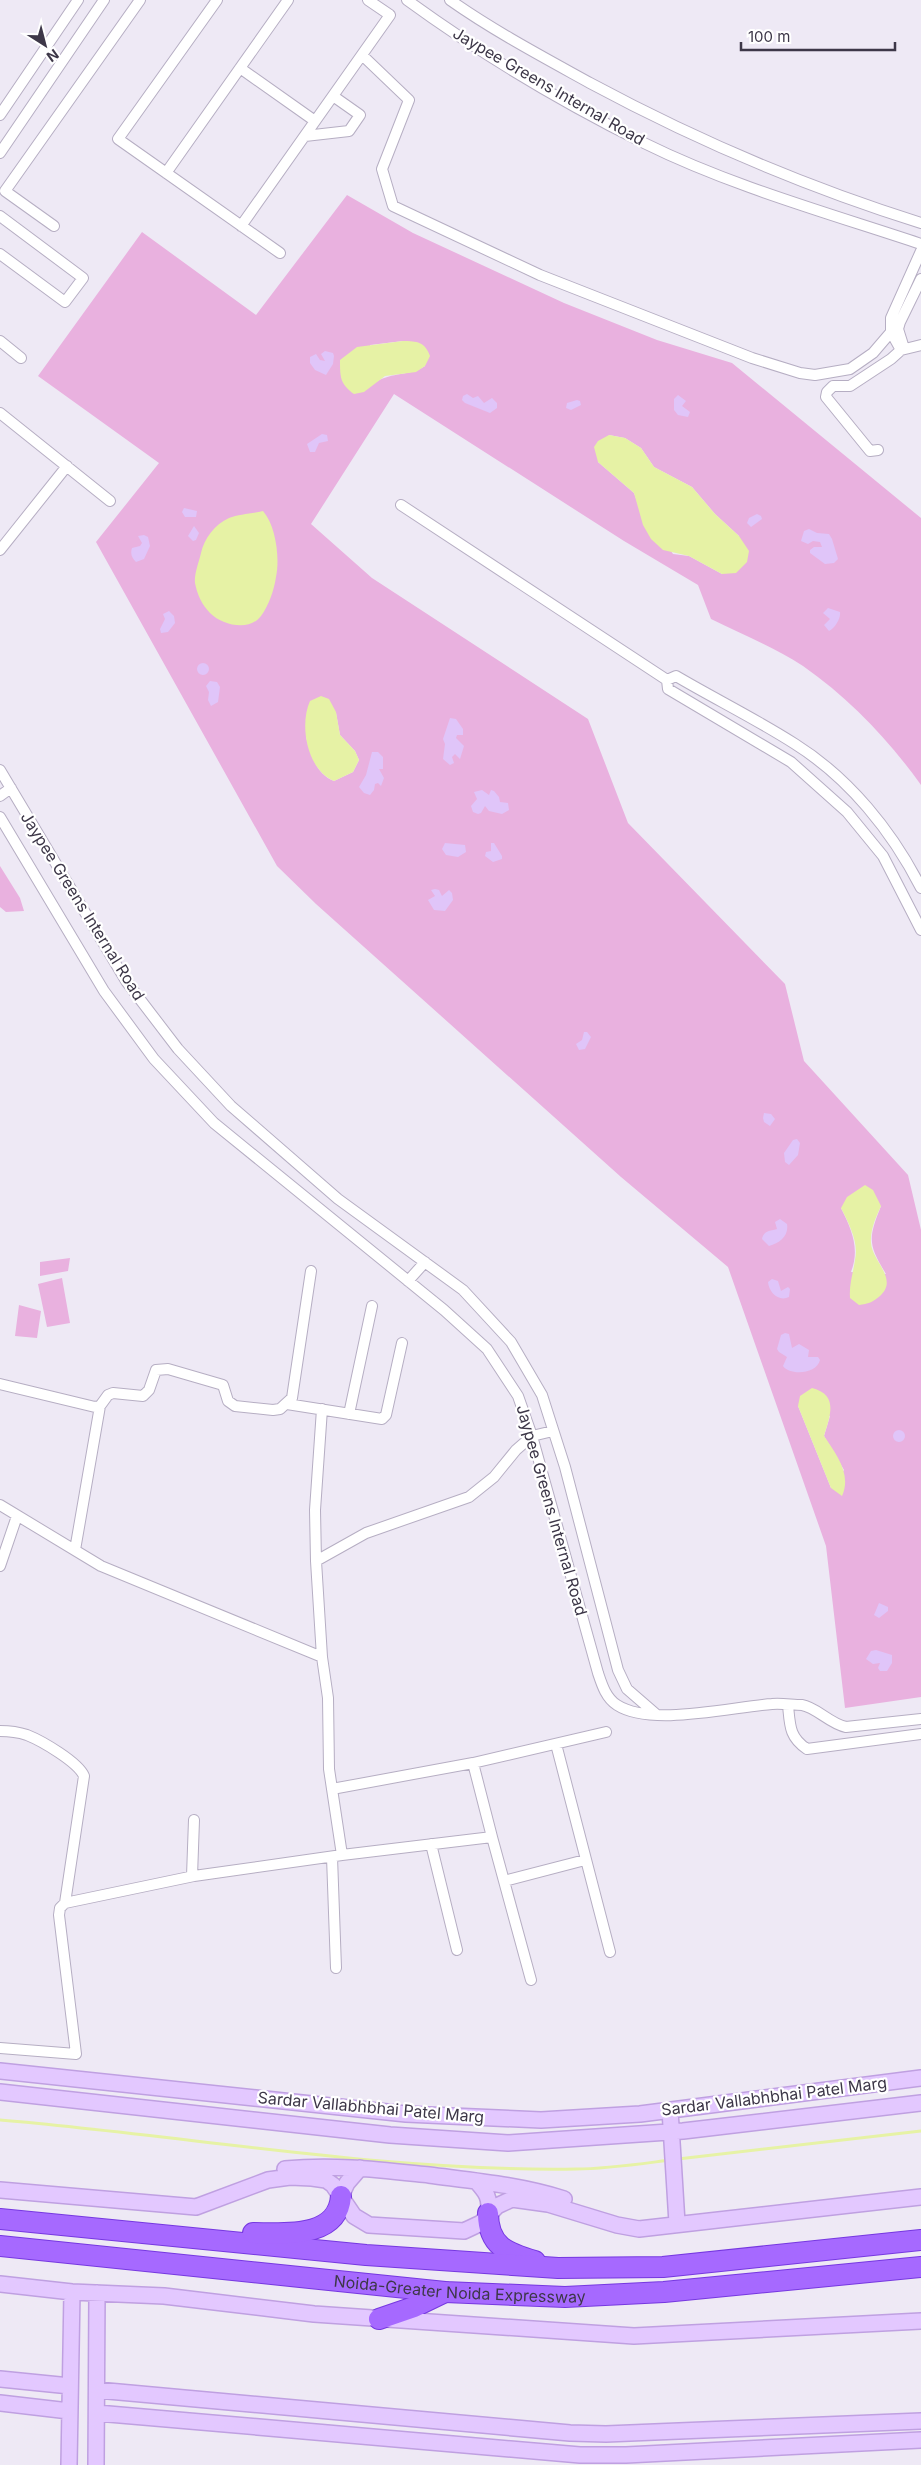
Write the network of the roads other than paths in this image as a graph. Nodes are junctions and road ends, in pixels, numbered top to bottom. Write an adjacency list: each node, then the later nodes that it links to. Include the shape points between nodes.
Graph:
1 (78, 0): 12 (street)
2 (104, 0): 15 (street)
3 (140, 0): 19 (street, via 5,191)
4 (217, 0): 16 (street, via 118,139)
5 (288, 0): 10 (street)
6 (368, 0): 9 (street, via 390,15)
7 (407, 0): 21 (street, Jaypee Greens Internal Road, via 521,74 644,143 741,184)
8 (450, 0): 18 (street, Jaypee Greens Internal Road, via 557,65 660,120 758,164 862,205)
9 (362, 55): 11 (street); 26 (street, via 409,100 382,169 393,206 540,275 800,373 815,375 850,369 873,353)
10 (240, 68): 13 (street); 16 (street)
11 (333, 96): 13 (street); 14 (street, via 360,115 355,123 349,131)
12 (0, 114)
13 (315, 121): 14 (street)
14 (304, 136): 20 (street)
15 (0, 153)
16 (166, 173): 20 (street)
17 (0, 216): 24 (street, via 83,278 65,302)
18 (921, 222)
19 (54, 226)
20 (241, 226): 23 (street)
21 (921, 244)
22 (921, 252): 26 (street, via 891,318)
23 (280, 253)
24 (0, 254)
25 (921, 279): 29 (street, via 898,329)
26 (892, 332): 29 (street)
27 (0, 341): 30 (street)
28 (921, 345): 29 (street)
29 (903, 349): 32 (street, via 850,386 833,386 826,396 870,451)
30 (21, 358)
31 (0, 413): 33 (street)
32 (878, 450)
33 (67, 466): 34 (street); 36 (street)
34 (110, 501)
35 (401, 505): 37 (street)
36 (0, 550)
37 (667, 680): 42 (street, via 676,676 796,744 841,780 878,819 907,860); 43 (street, via 668,689 791,762 847,812 883,856)
38 (0, 770): 39 (street, Jaypee Greens Internal Road)
39 (11, 788): 40 (street); 44 (street, Jaypee Greens Internal Road, via 126,981 178,1048 231,1106 338,1199)
40 (0, 796)
41 (0, 817): 46 (street, Jaypee Greens Internal Road, via 104,991 154,1059 214,1123)
42 (921, 888)
43 (921, 930)
44 (425, 1262): 46 (street); 54 (street, Jaypee Greens Internal Road, via 462,1290 511,1342 542,1395)
45 (311, 1271): 50 (street, via 293,1389)
46 (408, 1281): 55 (street, Jaypee Greens Internal Road, via 487,1349 518,1396)
47 (372, 1306): 53 (street)
48 (402, 1343): 53 (street, via 384,1418)
49 (0, 1384): 51 (street, via 88,1407)
50 (287, 1404): 51 (street, via 273,1410 235,1406 228,1401 226,1389 218,1382 161,1369 154,1373 147,1394 108,1394); 52 (street)
51 (100, 1406): 58 (street)
52 (322, 1408): 53 (street); 59 (street, via 315,1510)
53 (349, 1414)
54 (553, 1431): 55 (street); 63 (street, Jaypee Greens Internal Road, via 618,1670 627,1689)
55 (532, 1436): 59 (street, via 494,1477 469,1497 366,1533); 63 (street, Jaypee Greens Internal Road, via 604,1690 615,1704 633,1714)
56 (0, 1505): 57 (street)
57 (17, 1516): 58 (street); 60 (street)
58 (75, 1550): 61 (street, via 101,1566 160,1592)
59 (316, 1561): 61 (street)
60 (0, 1566)
61 (322, 1657): 70 (street, via 328,1698 327,1748)
62 (788, 1705): 63 (street, Jaypee Greens Internal Road); 64 (street, Jaypee Greens Internal Road, via 805,1705 836,1725 846,1727); 67 (street, via 795,1741 807,1748)
63 (657, 1715)
64 (921, 1719)
65 (0, 1731): 78 (street, via 36,1739 79,1767 84,1776)
66 (606, 1732): 68 (street)
67 (921, 1734)
68 (556, 1744): 69 (street); 75 (street)
69 (473, 1764): 70 (street); 72 (street)
70 (332, 1789): 74 (street)
71 (194, 1820): 76 (street)
72 (492, 1838): 73 (street); 77 (street)
73 (431, 1844): 74 (street); 79 (street)
74 (337, 1856): 76 (street); 81 (street)
75 (585, 1860): 77 (street); 80 (street)
76 (192, 1876): 78 (street)
77 (504, 1881): 82 (street)
78 (65, 1903): 83 (street, via 59,1915 76,2054)
79 (457, 1950)
80 (610, 1952)
81 (336, 1968)
82 (531, 1980)
83 (0, 2048)
84 (0, 2071): 88 (street, Sardar Vallabhbhai Patel Marg, via 406,2114 541,2120)
85 (921, 2078): 88 (street, Sardar Vallabhbhai Patel Marg)
86 (0, 2092): 89 (street, Sardar Vallabhbhai Patel Marg, via 390,2135 508,2143)
87 (921, 2103): 89 (street, Sardar Vallabhbhai Patel Marg)
88 (670, 2110): 89 (street)
89 (672, 2144): 98 (street)
90 (360, 2168): 91 (street); 93 (street); 95 (street, via 317,2166 280,2169 197,2198)
91 (476, 2181): 96 (street, via 490,2201); 99 (street, via 540,2191 615,2216)
92 (0, 2190): 95 (street)
93 (341, 2196): 95 (street, via 326,2180 290,2177 249,2185 196,2207); 96 (street, via 354,2216 369,2224 457,2232 474,2228); 100 (highway, via 332,2220 300,2233)
94 (921, 2198): 98 (street)
95 (138, 2201)
96 (488, 2214): 99 (street, via 512,2199 548,2204); 104 (highway, via 488,2228 495,2243 520,2257)
97 (0, 2219): 100 (highway, Noida-Greater Noida Expressway)
98 (678, 2223): 99 (street)
99 (639, 2229)
100 (187, 2238): 104 (highway, Noida-Greater Noida Expressway, via 472,2264)
101 (921, 2240): 104 (highway, Noida-Greater Noida Expressway, via 663,2267)
102 (0, 2246): 107 (highway, Noida-Greater Noida Expressway)
103 (921, 2267): 107 (highway, Noida-Greater Noida Expressway, via 664,2292 565,2297)
104 (558, 2268)
105 (0, 2284): 106 (street)
106 (72, 2292): 108 (street); 112 (street)
107 (445, 2292): 109 (highway)
108 (97, 2293): 109 (street, via 164,2296); 113 (street)
109 (379, 2319): 110 (street, via 634,2336)
110 (921, 2321)
111 (0, 2379): 112 (street)
112 (70, 2386): 115 (street)
113 (97, 2390): 116 (street); 117 (street, via 570,2433)
114 (0, 2403): 115 (street)
115 (69, 2411): 119 (street)
116 (97, 2412): 118 (street, via 580,2456); 120 (street)
117 (921, 2421)
118 (921, 2440)
119 (69, 2465)
120 (96, 2465)

